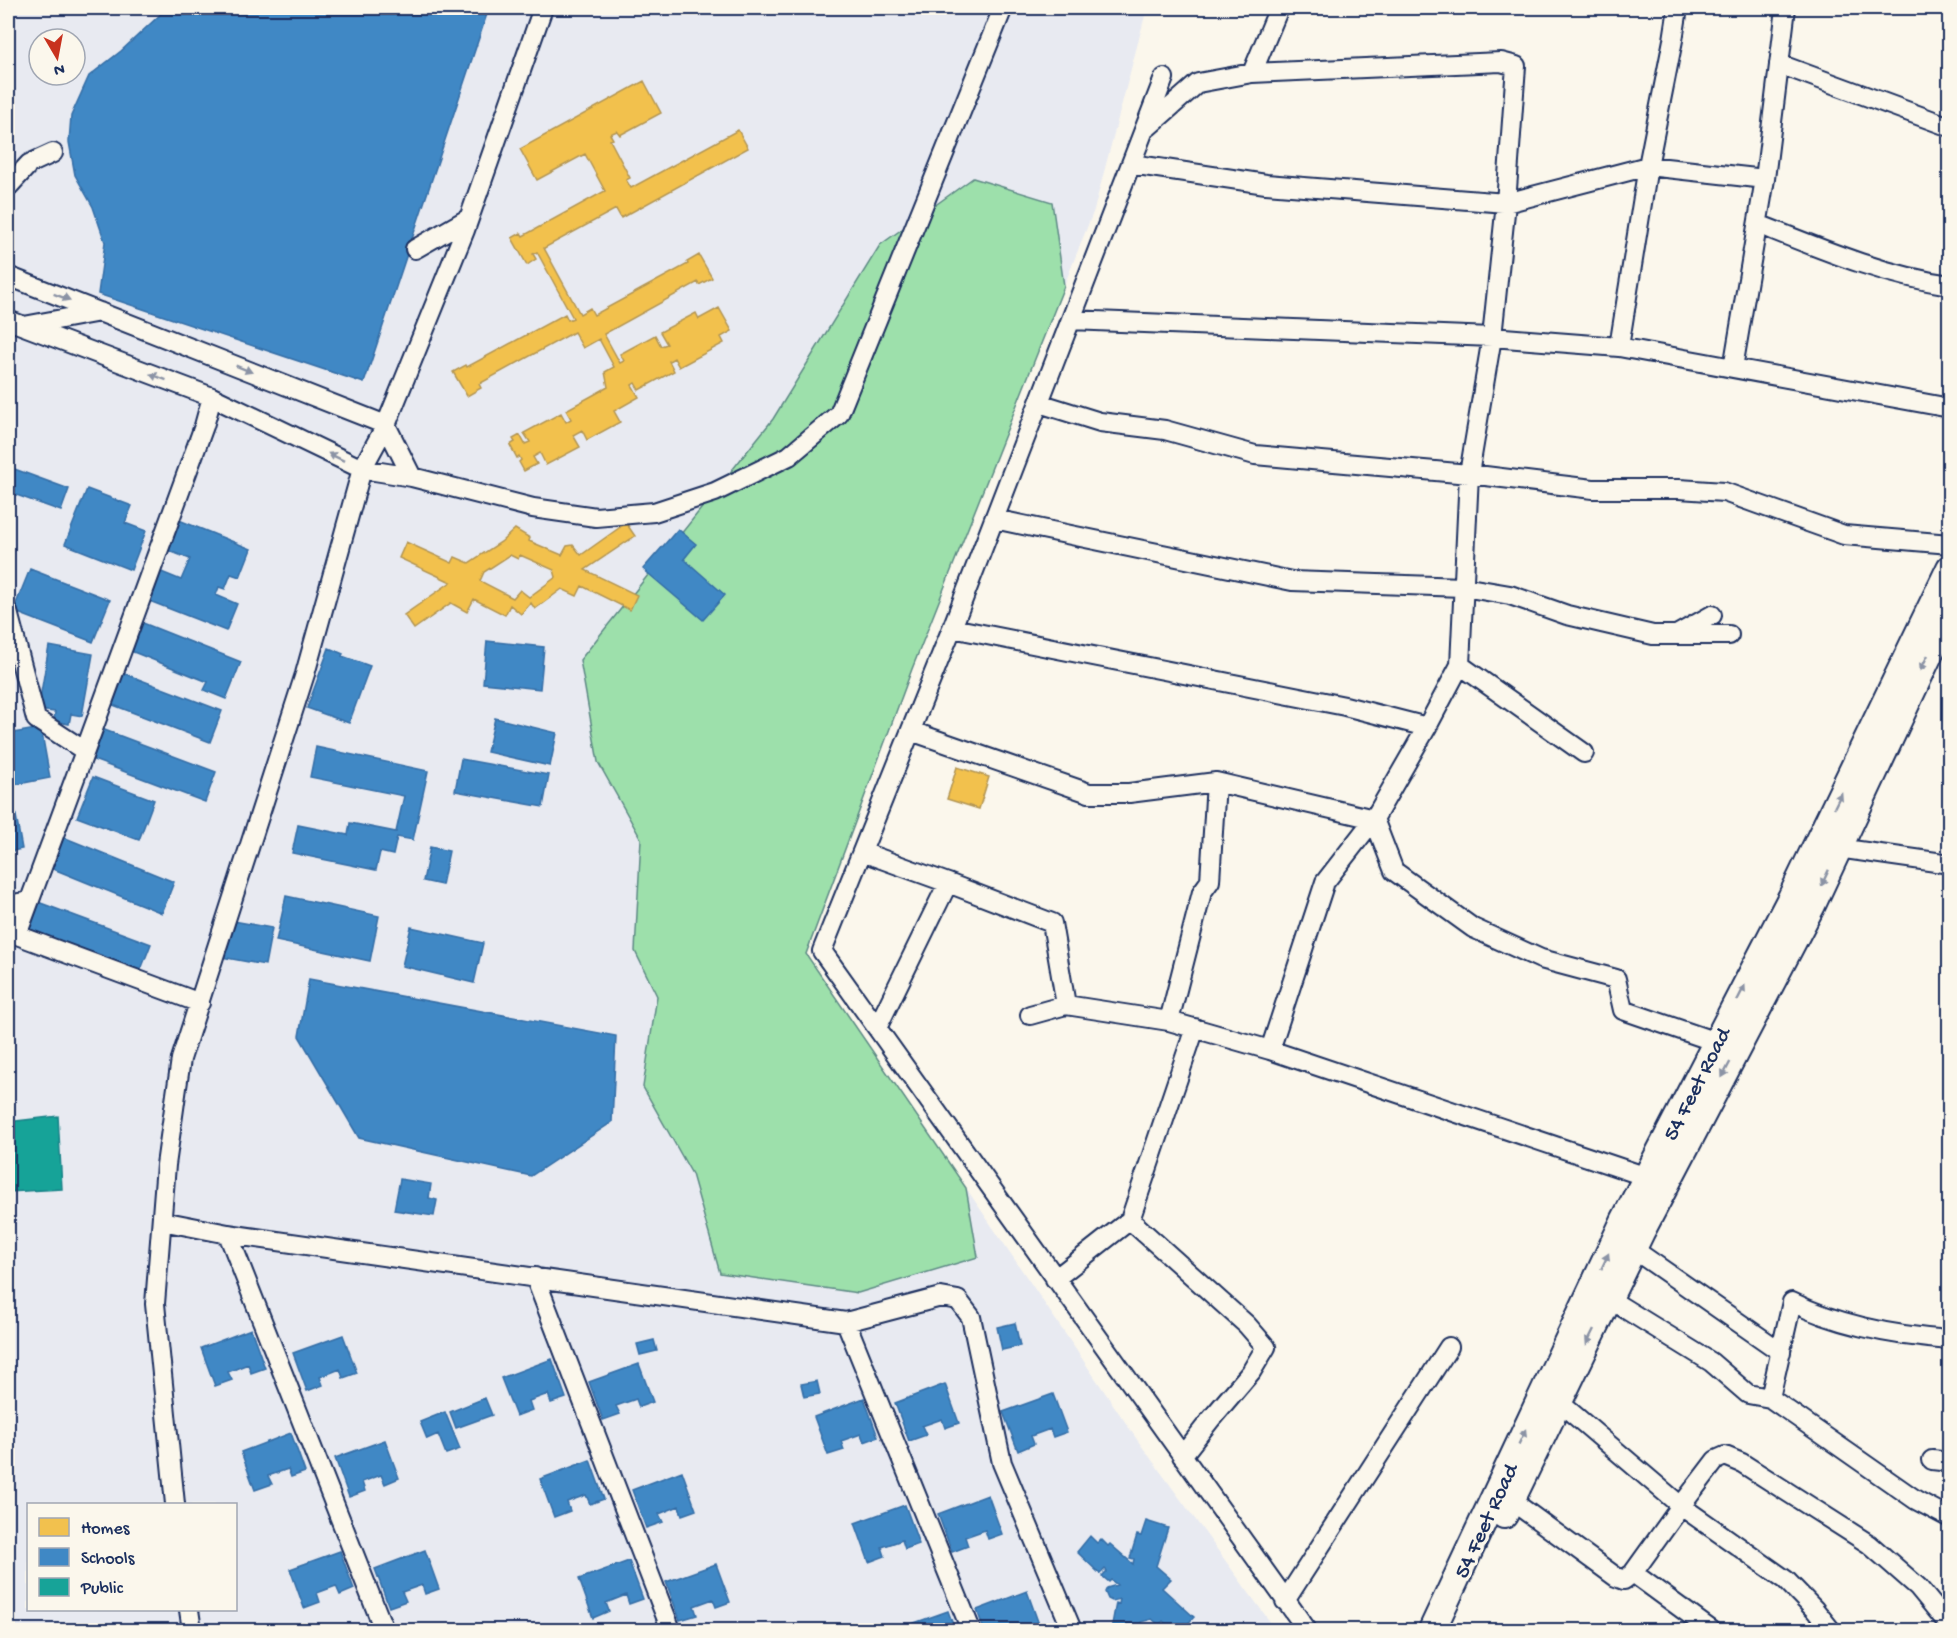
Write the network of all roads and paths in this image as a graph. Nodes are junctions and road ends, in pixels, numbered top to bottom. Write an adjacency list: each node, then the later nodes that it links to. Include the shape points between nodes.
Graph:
1 (543, 8): 17 (street)
2 (1003, 8): 34 (street, via 839,414 789,456 715,492 654,512 596,517 532,508)
3 (1279, 8): 7 (street)
4 (1678, 8): 13 (street)
5 (1786, 8): 6 (street)
6 (1779, 64): 9 (street); 14 (street)
7 (1252, 73): 10 (street, via 1198,83); 16 (street, via 1501,62 1516,66)
8 (1164, 78): 10 (street)
9 (1950, 127)
10 (1144, 130): 12 (street)
11 (53, 153): 15 (street, via 29,164)
12 (1131, 164): 16 (street, via 1266,184); 23 (street)
13 (1648, 166): 14 (street); 16 (street); 26 (street)
14 (1765, 179): 18 (street)
15 (8, 187)
16 (1506, 203): 25 (street)
17 (469, 218): 19 (street); 31 (street)
18 (1758, 224): 21 (street, via 1853,262 1920,281); 27 (street)
19 (415, 249)
20 (8, 276): 22 (street, one-way to 22)
21 (1950, 285)
22 (102, 312): 24 (street); 31 (street, one-way to 31)
23 (1071, 320): 25 (street); 29 (street)
24 (16, 323): 28 (street, one-way to 24)
25 (1492, 337): 26 (street); 33 (street)
26 (1619, 347): 27 (street)
27 (1732, 368): 30 (street)
28 (212, 397): 32 (street, one-way to 28); 48 (street)
29 (1039, 403): 33 (street, via 1100,422 1165,430 1255,455); 35 (street)
30 (1950, 408)
31 (386, 425): 32 (street); 34 (street)
32 (362, 469): 34 (street); 58 (street, via 305,674)
33 (1469, 474): 36 (street, via 1593,489 1724,492 1844,535); 38 (street)
34 (412, 477)
35 (994, 519): 38 (street, via 1292,581); 42 (street)
36 (1950, 544)
37 (1950, 568): 52 (street, 54 Feet Road, one-way to 37)
38 (1464, 587): 43 (street, via 1510,595 1578,618 1653,635); 45 (street)
39 (1950, 610): 52 (street, 54 Feet Road, one-way to 52)
40 (8, 612): 48 (street, via 36,719)
41 (1712, 615): 43 (street)
42 (952, 628): 46 (street, via 1346,706); 47 (street)
43 (1676, 635): 44 (street)
44 (1730, 635)
45 (1460, 665): 46 (street); 49 (street)
46 (1427, 727): 51 (street)
47 (910, 731): 50 (street, via 1089,793 1129,793); 53 (street)
48 (85, 751): 56 (street)
49 (1584, 753)
50 (1216, 782): 51 (street); 61 (street, via 1210,881 1202,892)
51 (1374, 819): 64 (street, via 1394,871 1473,928 1541,959 1616,979 1623,1010); 65 (street, via 1325,882)
52 (1830, 841): 54 (street); 64 (street, 54 Feet Road, one-way to 52); 70 (street, 54 Feet Road, one-way to 70, via 1812,905)
53 (862, 852): 55 (street); 62 (street, via 822,951)
54 (1950, 864)
55 (948, 883): 59 (street, via 1052,923); 62 (street)
56 (29, 901): 57 (street); 58 (street, via 17,935)
57 (8, 905)
58 (200, 1003): 68 (street, via 181,1059)
59 (1066, 1005): 60 (street); 61 (street)
60 (1030, 1015)
61 (1169, 1021): 63 (street)
62 (877, 1028): 72 (street)
63 (1195, 1028): 65 (street); 67 (street)
64 (1716, 1042): 66 (street, 54 Feet Road)
65 (1270, 1050): 66 (street)
66 (1647, 1177): 86 (street, 54 Feet Road, one-way to 66)
67 (1130, 1220): 72 (street); 80 (street, via 1247,1325 1266,1347 1251,1372)
68 (162, 1221): 69 (street); 82 (street, via 155,1304)
69 (228, 1234): 71 (street); 91 (street)
70 (1633, 1249): 73 (street, 54 Feet Road); 77 (street)
71 (535, 1277): 74 (street); 92 (street)
72 (1055, 1279): 80 (street)
73 (1609, 1299): 78 (street, via 1711,1362 1748,1394); 79 (street, 54 Feet Road, one-way to 79)
74 (846, 1322): 93 (street); 94 (street, via 941,1297 958,1300 971,1317 1002,1463)
75 (1950, 1340): 77 (street, via 1900,1336 1814,1313 1792,1302)
76 (1449, 1347): 87 (street)
77 (1781, 1352): 78 (street)
78 (1770, 1398): 84 (street, via 1916,1500)
79 (1559, 1402): 81 (street, 54 Feet Road); 83 (street)
80 (1182, 1456): 87 (street)
81 (1512, 1501): 85 (street, via 1616,1576 1624,1580); 86 (street, 54 Feet Road)
82 (175, 1503)
83 (1681, 1506): 85 (street); 89 (street, via 1716,1460 1725,1456 1742,1463 1869,1544 1918,1587); 98 (street, via 1786,1580)
84 (1950, 1518)
85 (1633, 1572): 97 (street)
86 (1453, 1585): 96 (street)
87 (1285, 1600): 95 (street)
88 (189, 1611): 90 (street)
89 (1950, 1626)
90 (192, 1630)
91 (384, 1630)
92 (671, 1630)
93 (971, 1630)
94 (1072, 1630)
95 (1307, 1630)
96 (1432, 1630)
97 (1710, 1630)
98 (1831, 1630)

